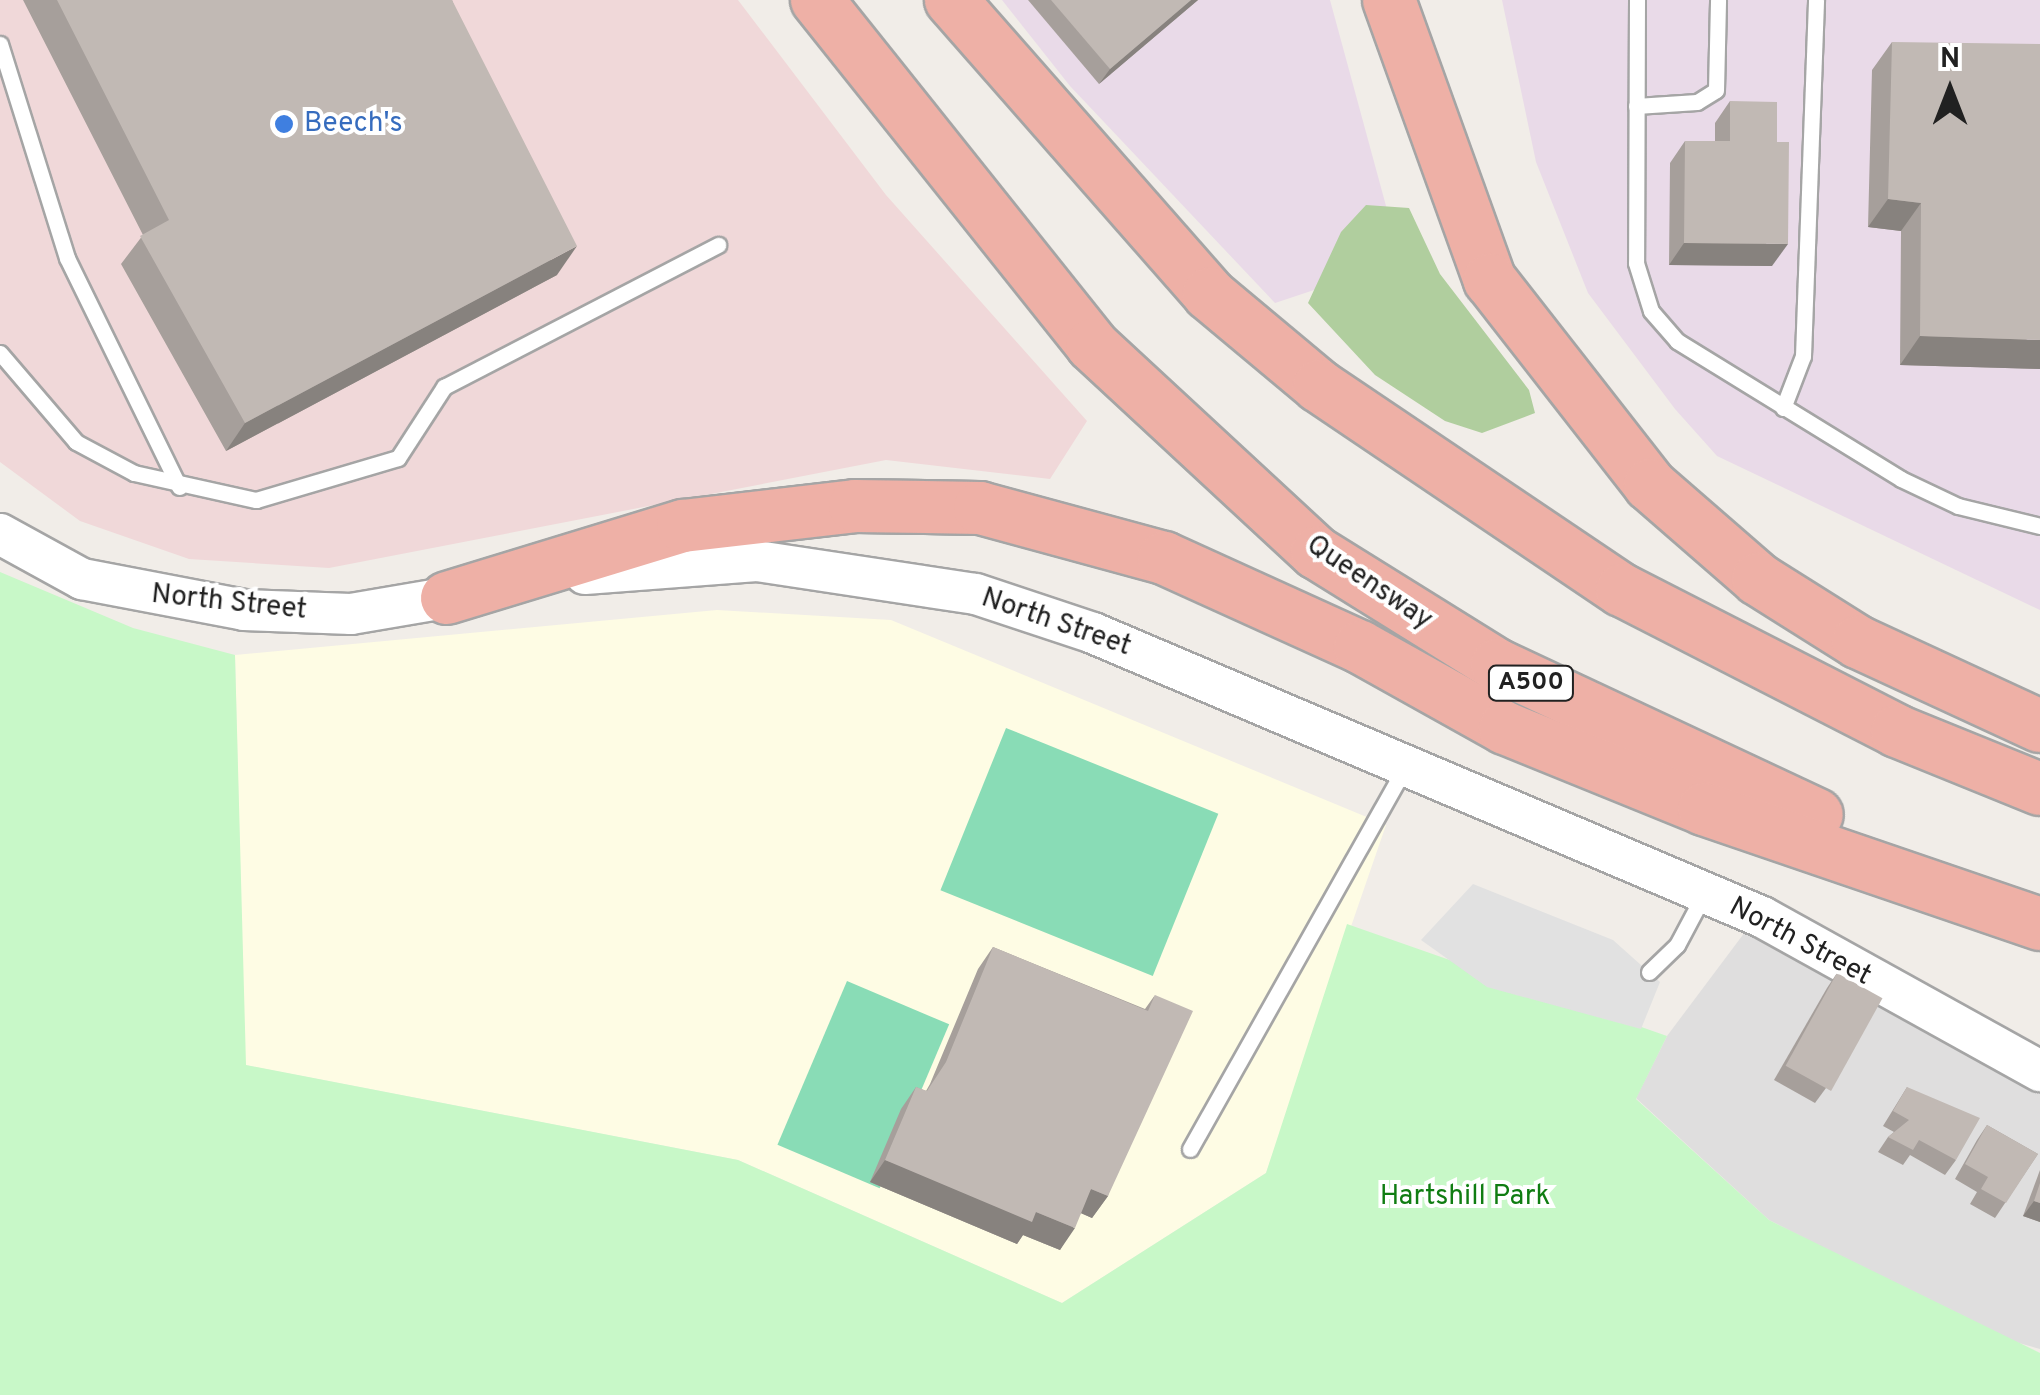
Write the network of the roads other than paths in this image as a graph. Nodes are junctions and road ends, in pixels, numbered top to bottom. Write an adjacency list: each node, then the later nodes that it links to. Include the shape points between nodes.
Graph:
1 (818, 0): 20 (highway, Queensway / A500, via 1092,345 1317,554 1604,721)
2 (950, 0): 18 (highway, via 1208,294 1319,386 1622,590 1897,732)
3 (1389, 0): 16 (highway, via 1490,280 1650,485 1758,578 1858,642)
4 (1637, 0): 8 (lane)
5 (1718, 0): 8 (lane, via 1716,90 1697,102)
6 (1816, 0): 11 (lane, via 1806,319)
7 (0, 44): 12 (lane, via 67,258)
8 (1636, 106): 11 (lane, via 1636,263 1652,311 1678,341)
9 (718, 245): 12 (lane, via 444,387 398,458 256,500)
10 (0, 353): 12 (lane, via 60,427 134,473)
11 (1783, 408): 13 (lane, via 1958,506)
12 (179, 487)
13 (2040, 526)
14 (0, 534): 15 (street, North Street, via 82,579 175,601 351,614)
15 (447, 598): 17 (street, North Street, via 660,564 757,561 893,578 1093,633); 21 (highway, via 683,526 855,506 980,508 1164,558 1360,647 1506,728 1704,808)
16 (2040, 726)
17 (1406, 765): 19 (street, North Street); 24 (lane)
18 (2040, 789)
19 (1705, 893): 22 (lane, via 1678,945); 23 (street, North Street)
20 (2040, 910)
21 (2040, 924)
22 (1649, 972)
23 (2040, 1072)
24 (1190, 1149)

